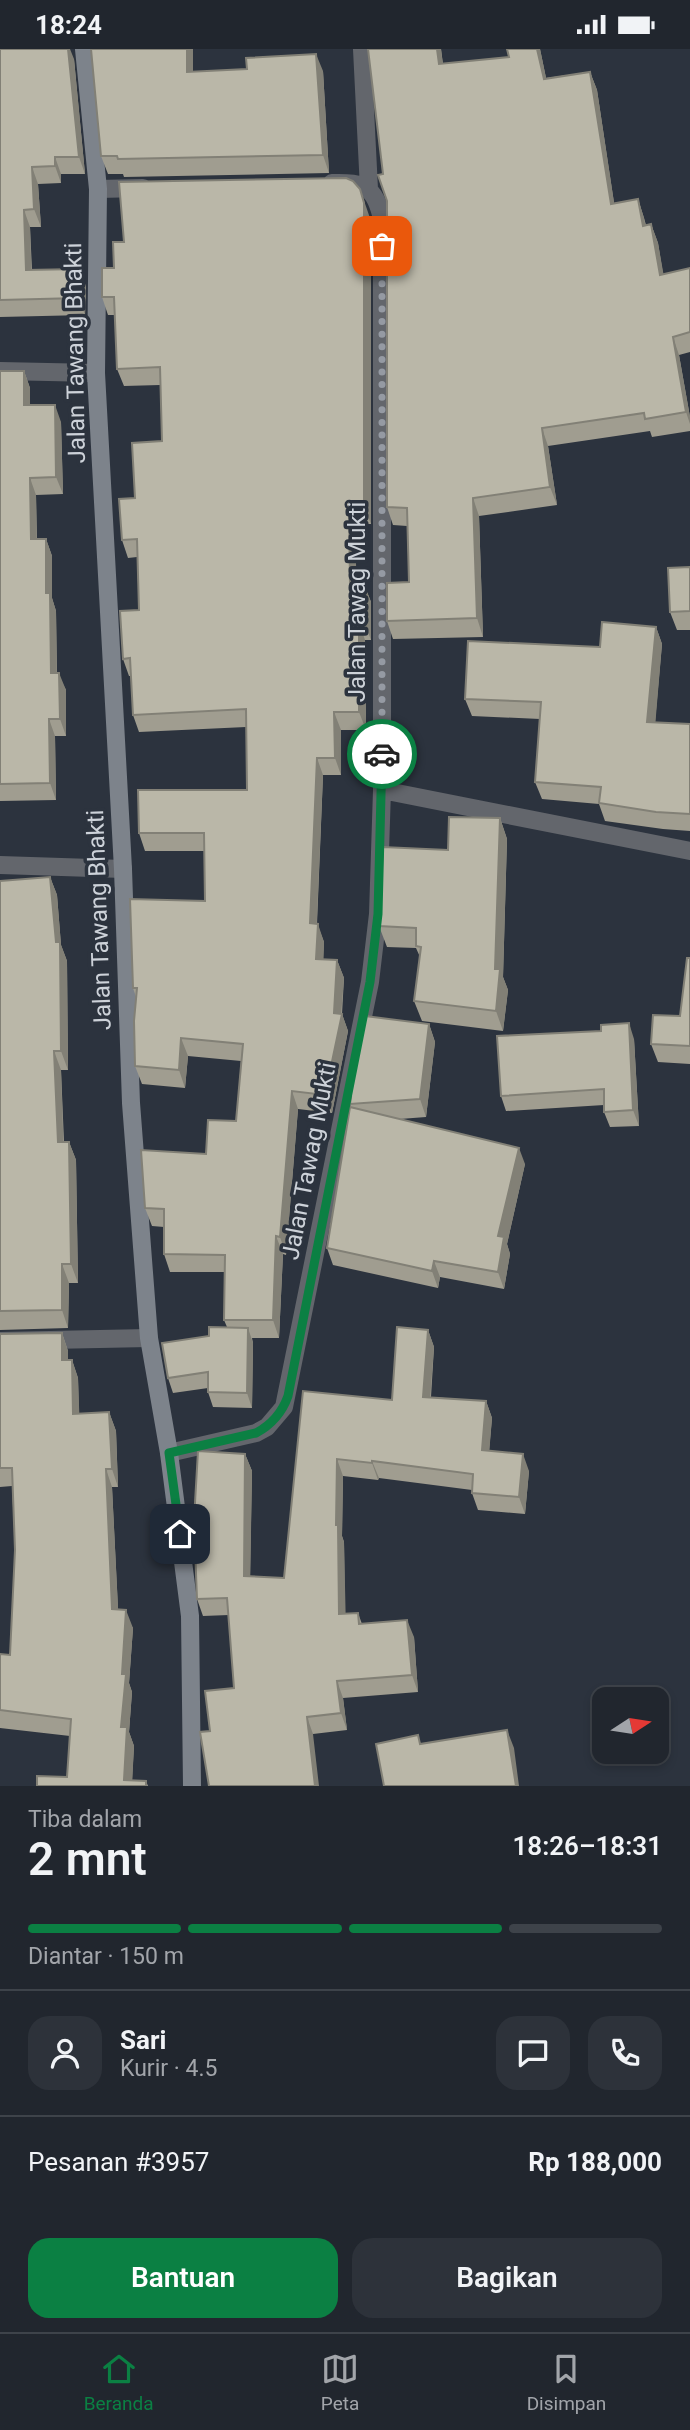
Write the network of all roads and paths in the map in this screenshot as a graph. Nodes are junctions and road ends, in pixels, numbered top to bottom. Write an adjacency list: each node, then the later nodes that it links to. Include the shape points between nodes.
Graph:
1 (84, 49): 5 (street, Jalan Tawang Bhakti)
2 (362, 49): 6 (street, Jalan Tawag Mukti)
3 (316, 184): 6 (street, via 355,184)
4 (166, 187): 5 (street)
5 (98, 189): 8 (street, Jalan Tawang Bhakti)
6 (369, 189): 9 (street, Jalan Tawag Mukti, via 382,219)
7 (0, 371): 8 (street)
8 (96, 373): 12 (street, Jalan Tawang Bhakti)
9 (382, 790): 10 (street); 15 (street, Jalan Tawag Mukti, via 378,914 370,982 284,1407 256,1433)
10 (690, 851)
11 (0, 865): 12 (street)
12 (123, 869): 13 (street, Jalan Tawang Bhakti, via 131,1103)
13 (149, 1338): 14 (street); 15 (street, Jalan Tawang Bhakti)
14 (0, 1341)
15 (169, 1453): 16 (street, Jalan Tawang Bhakti, via 190,1616)
16 (192, 1786)

